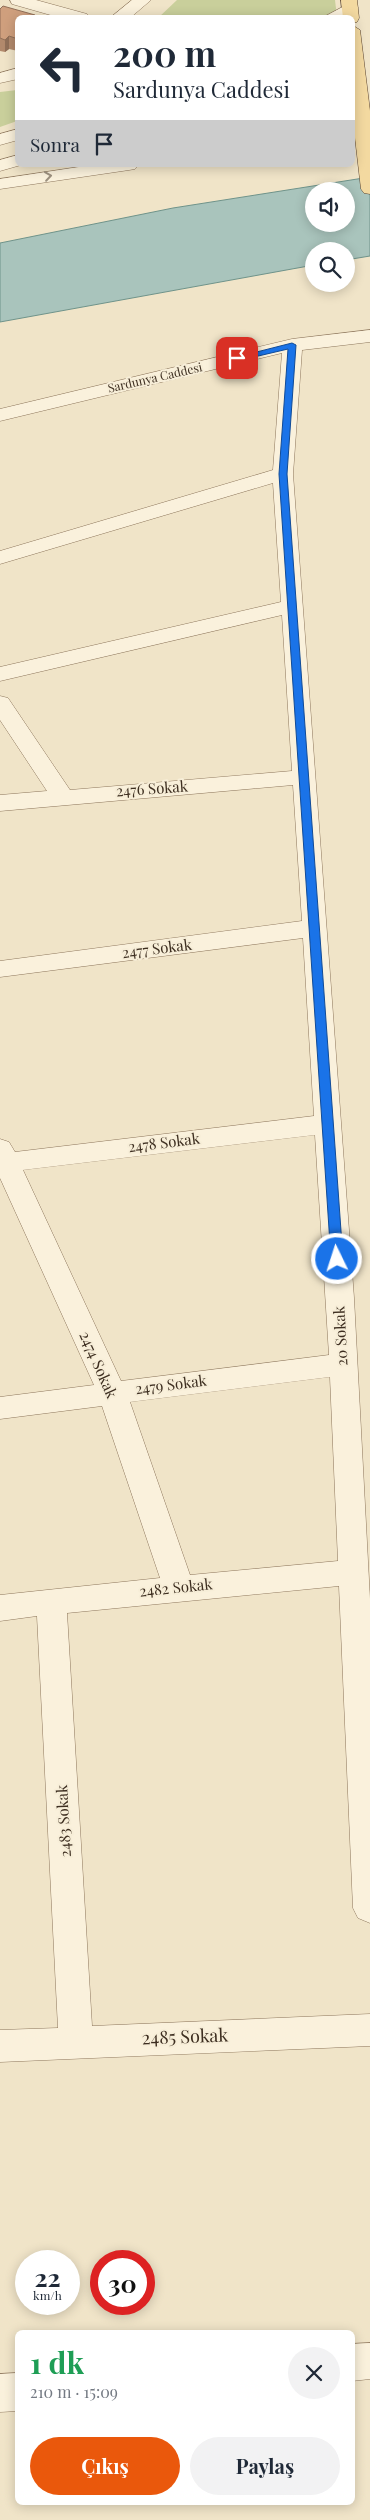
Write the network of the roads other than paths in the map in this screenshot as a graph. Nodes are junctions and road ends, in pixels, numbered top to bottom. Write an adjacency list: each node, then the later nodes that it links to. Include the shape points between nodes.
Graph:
1 (18, 0): 4 (street)
2 (143, 0): 5 (street)
3 (350, 8): 6 (street)
4 (70, 15)
5 (122, 15)
6 (336, 15)
7 (355, 47): 10 (main road)
8 (15, 74): 9 (street)
9 (0, 78)
10 (361, 81): 13 (main road)
11 (15, 135): 12 (street)
12 (0, 140)
13 (360, 154): 18 (main road)
14 (15, 161): 15 (street)
15 (0, 166)
16 (115, 167): 17 (street, one-way to 16)
17 (0, 184)
18 (370, 189)
19 (370, 336): 20 (street, Sardunya Caddesi)
20 (292, 345): 21 (street, Sardunya Caddesi); 22 (street, 20 Sokak)
21 (0, 415)
22 (283, 474): 23 (street); 24 (street, 20 Sokak)
23 (0, 558)
24 (292, 606): 25 (street); 27 (street, 20 Sokak)
25 (0, 674)
26 (0, 703): 28 (street)
27 (304, 777): 28 (street, 2476 Sokak); 30 (street, 20 Sokak)
28 (62, 796): 29 (street, 2476 Sokak)
29 (0, 803)
30 (314, 928): 31 (street, 2477 Sokak); 32 (street, 20 Sokak)
31 (0, 969)
32 (327, 1124): 33 (street, 2478 Sokak); 34 (street, 20 Sokak)
33 (2, 1158): 35 (street, 2474 Sokak)
34 (343, 1364): 35 (street, 2479 Sokak); 37 (street, 20 Sokak)
35 (112, 1393): 36 (street, 2479 Sokak); 38 (street, 2474 Sokak)
36 (0, 1408)
37 (353, 1572): 38 (street, 2482 Sokak); 41 (street, 20 Sokak)
38 (179, 1588): 39 (street, 2482 Sokak)
39 (51, 1602): 40 (street, 2482 Sokak); 43 (street, 2483 Sokak)
40 (0, 1608)
41 (370, 1908)
42 (370, 2030): 43 (street, 2485 Sokak)
43 (76, 2041): 44 (street, 2485 Sokak)
44 (0, 2046)
45 (370, 2361): 46 (street)
46 (355, 2363)
47 (15, 2392): 48 (street)
48 (0, 2393)

